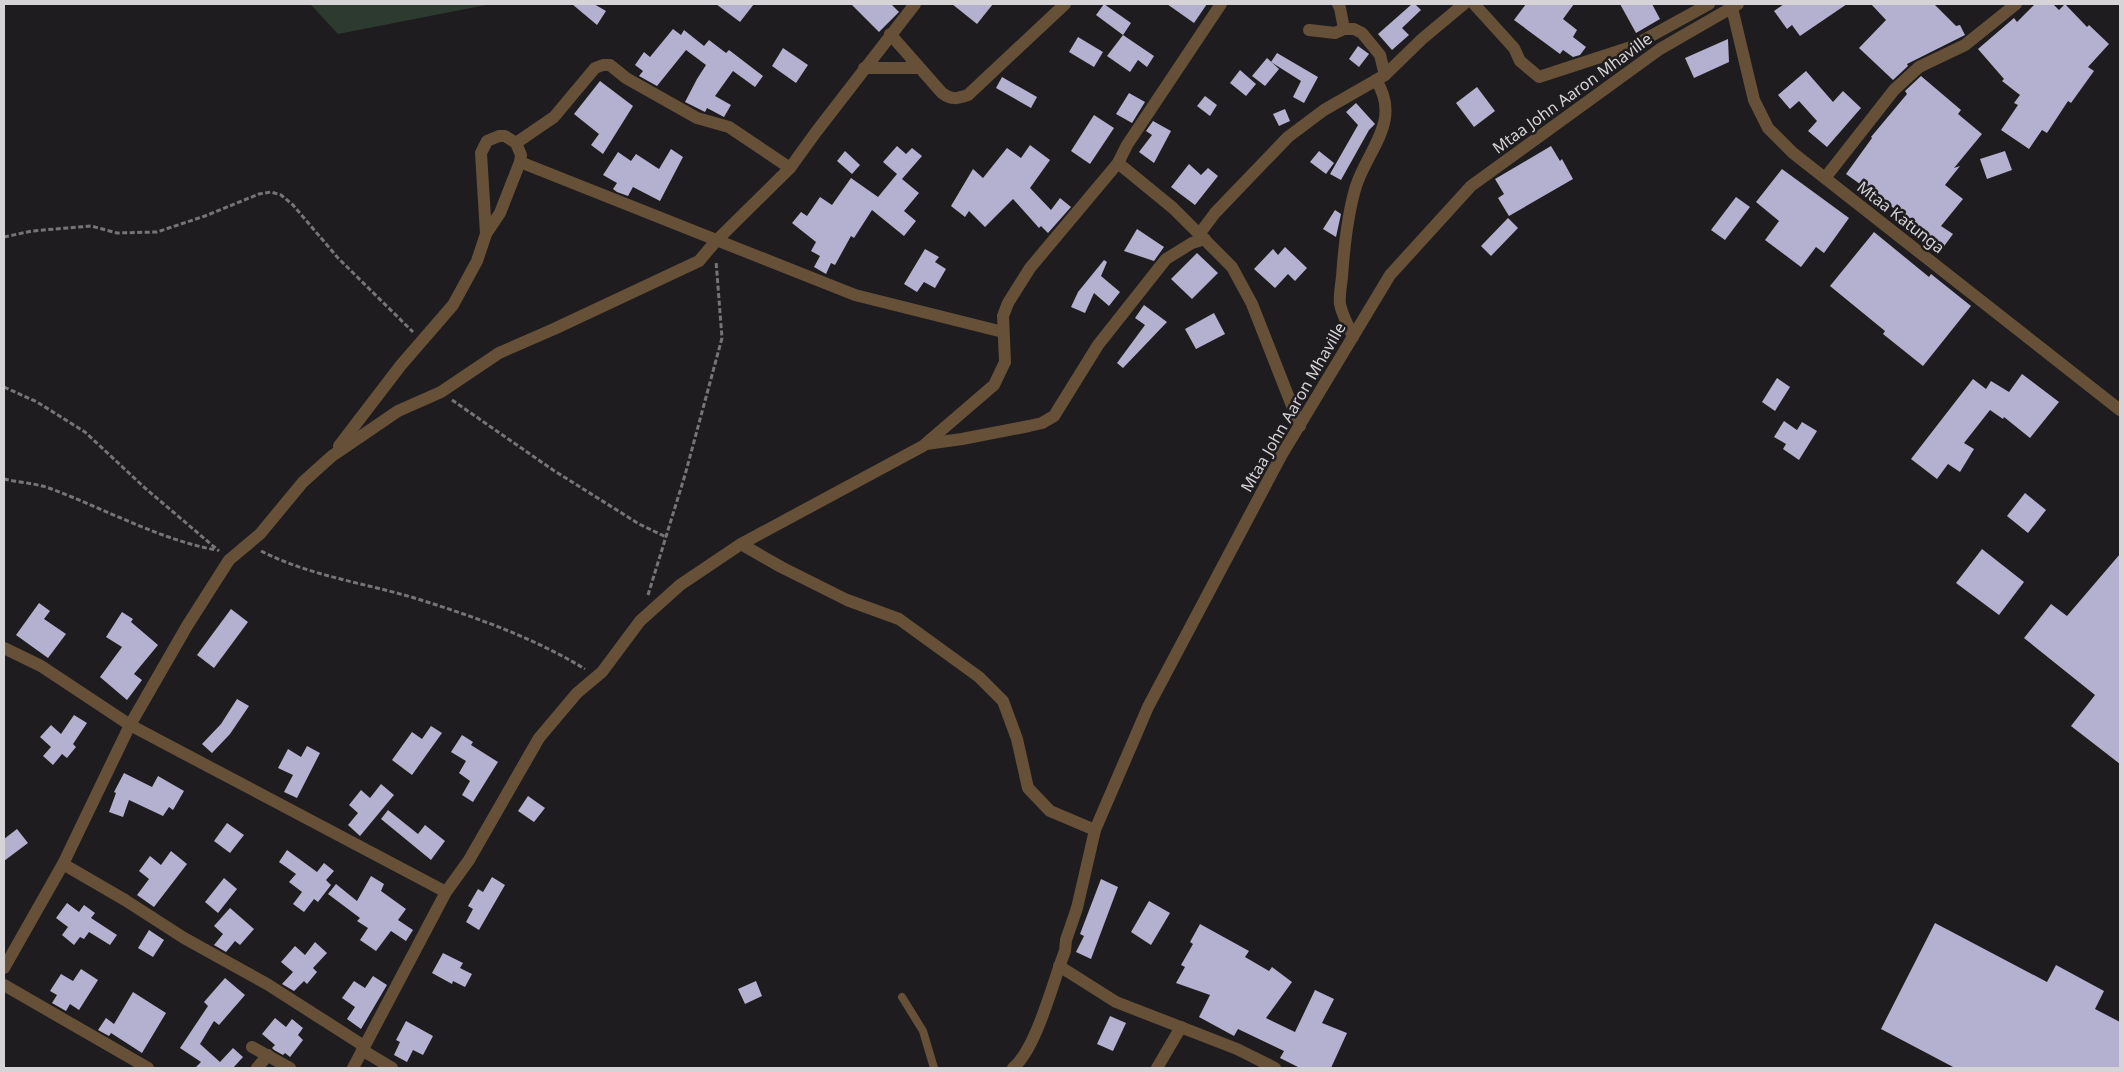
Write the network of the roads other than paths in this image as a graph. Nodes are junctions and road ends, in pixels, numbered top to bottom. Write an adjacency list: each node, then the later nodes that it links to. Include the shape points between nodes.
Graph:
1 (916, 4): 12 (street)
2 (1065, 4): 14 (street, via 968,95 950,99)
3 (1222, 4): 18 (street)
4 (1338, 4): 10 (street)
5 (1464, 4): 15 (street)
6 (1474, 4): 7 (street, via 1514,48 1520,61 1539,78 1631,48)
7 (1709, 4)
8 (2016, 4): 20 (street, via 1966,45 1919,68 1901,84)
9 (1733, 5): 20 (street, Mtaa Katunga, via 1754,100 1768,128); 25 (street, Mtaa John Aaron Mhaville, via 1660,49 1471,186 1390,275)
10 (1344, 29): 11 (street, via 1335,33); 15 (street, via 1362,33 1380,55)
11 (1309, 30)
12 (890, 34): 13 (street); 14 (street)
13 (864, 68): 14 (street); 19 (street)
14 (919, 68)
15 (1381, 77): 22 (street, via 1324,110 1288,137 1216,213); 25 (street, via 1386,106 1385,125 1356,186 1344,242 1340,305)
16 (516, 143): 17 (street, via 520,149); 19 (street, via 554,117 595,68 610,65 697,118 729,126); 21 (street, via 506,136 499,136 487,141 481,153)
17 (520, 162): 21 (street, via 500,213); 23 (street)
18 (1118, 163): 22 (street); 24 (street, via 1030,268 1008,303 1003,316)
19 (790, 168): 23 (street)
20 (1825, 178): 26 (street, Mtaa Katunga)
21 (486, 234): 29 (street, via 477,261 453,305 401,365)
22 (1202, 236): 27 (street, via 1232,266 1252,304); 28 (street, via 1166,259 1098,345 1054,416 1029,426)
23 (716, 241): 24 (street, via 855,295); 29 (street, via 699,261 499,353 441,392 398,411)
24 (1003, 332): 28 (street, via 1005,362 994,385)
25 (1353, 337): 27 (street, Mtaa John Aaron Mhaville)
26 (2120, 410)
27 (1300, 426): 33 (street, Mtaa John Aaron Mhaville, via 1148,707)
28 (926, 444): 30 (street)
29 (332, 456): 32 (street, via 303,482 260,534 229,560)
30 (742, 544): 33 (street, via 847,600 899,619 979,678 1003,701 1017,739 1028,788 1050,811); 35 (street, via 680,585 640,621 598,676 577,693 539,738 469,860)
31 (4, 648): 32 (street, via 40,666)
32 (130, 725): 34 (street); 35 (street)
33 (1095, 830): 36 (street, Mtaa John Aaron Mhaville, via 1077,908)
34 (64, 864): 37 (street); 42 (street, via 184,938 267,984)
35 (446, 892): 42 (street)
36 (1059, 966): 40 (street, via 1116,1002); 44 (street, Mtaa John Aaron Mhaville, via 1042,1018)
37 (4, 968)
38 (4, 985): 45 (street)
39 (902, 997): 50 (lane, via 923,1030)
40 (1181, 1028): 51 (street); 52 (street)
41 (252, 1047): 43 (street)
42 (363, 1048): 48 (street); 49 (street)
43 (268, 1055): 46 (street); 47 (street)
44 (1017, 1066)
45 (148, 1068)
46 (257, 1068)
47 (290, 1068)
48 (353, 1068)
49 (392, 1068)
50 (934, 1068)
51 (1157, 1068)
52 (1275, 1068)

